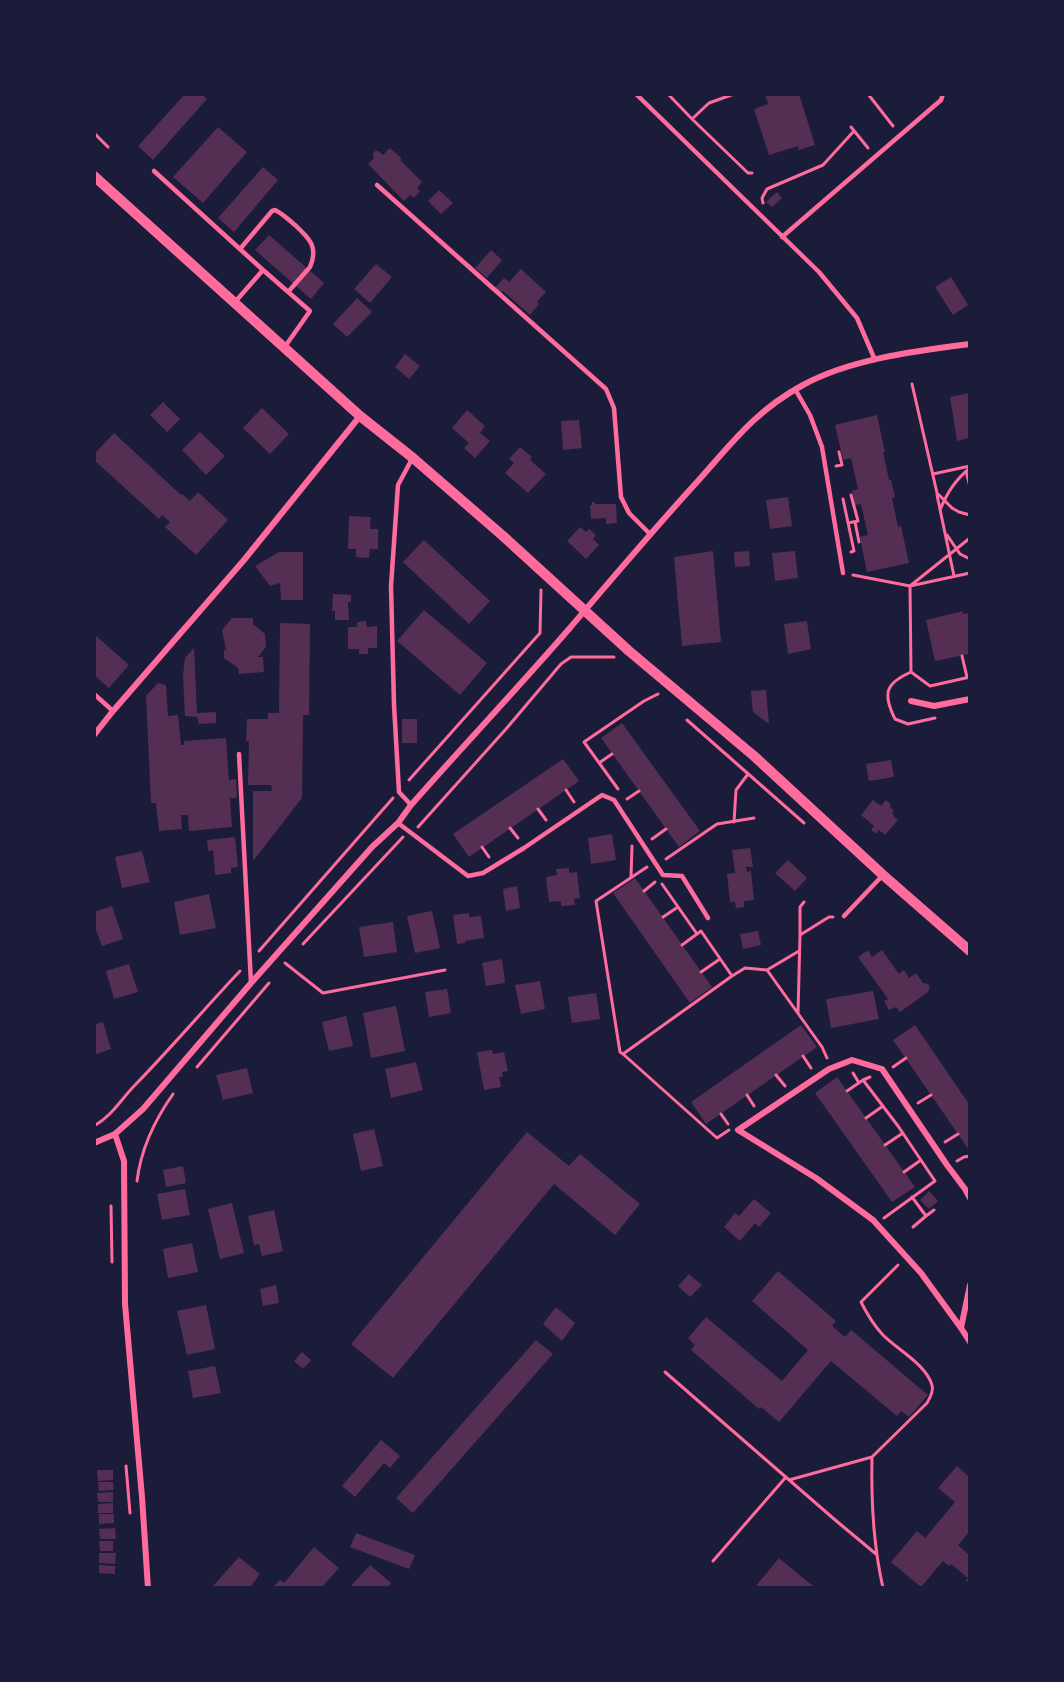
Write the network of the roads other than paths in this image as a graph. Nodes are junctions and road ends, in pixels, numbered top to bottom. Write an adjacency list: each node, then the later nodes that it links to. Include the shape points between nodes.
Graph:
1 (636, 94): 6 (lane)
2 (943, 94): 6 (lane, via 941,100)
3 (154, 171): 7 (lane)
4 (94, 176): 10 (street)
5 (377, 184): 17 (lane, via 606,389 614,408 621,496 629,513)
6 (782, 237): 13 (lane, via 819,272 857,318)
7 (240, 249): 8 (lane); 9 (lane, via 275,210 309,238 312,263)
8 (262, 270): 9 (lane); 10 (lane)
9 (288, 292): 12 (lane, via 310,311)
10 (234, 303): 12 (street)
11 (969, 344): 13 (street)
12 (284, 348): 15 (street)
13 (874, 360): 14 (street, via 832,371)
14 (795, 389): 17 (street, via 742,430); 18 (lane, via 822,447)
15 (360, 416): 16 (street); 23 (street, via 244,560)
16 (413, 458): 19 (street); 26 (lane, via 398,485 391,586 399,792)
17 (650, 534): 19 (street)
18 (843, 573)
19 (585, 609): 26 (street); 28 (street, via 785,783)
20 (94, 694): 23 (lane)
21 (969, 699): 22 (street, via 934,706)
22 (911, 701)
23 (113, 711): 24 (street)
24 (94, 735)
25 (239, 754): 32 (lane)
26 (411, 805): 27 (street)
27 (398, 823): 30 (lane, via 468,876 483,873 602,795 614,800 663,875 682,876); 32 (street)
28 (883, 875): 29 (lane); 31 (street)
29 (844, 915)
30 (708, 918)
31 (969, 951)
32 (251, 983): 33 (street, via 143,1109)
33 (115, 1134): 34 (street); 39 (street, via 124,1161 126,1304)
34 (94, 1143)
35 (969, 1198): 37 (street, via 884,1072 852,1060 829,1069 738,1130 816,1178 873,1220 921,1273)
36 (969, 1285): 37 (street)
37 (961, 1328): 38 (street)
38 (969, 1342)
39 (148, 1587)

